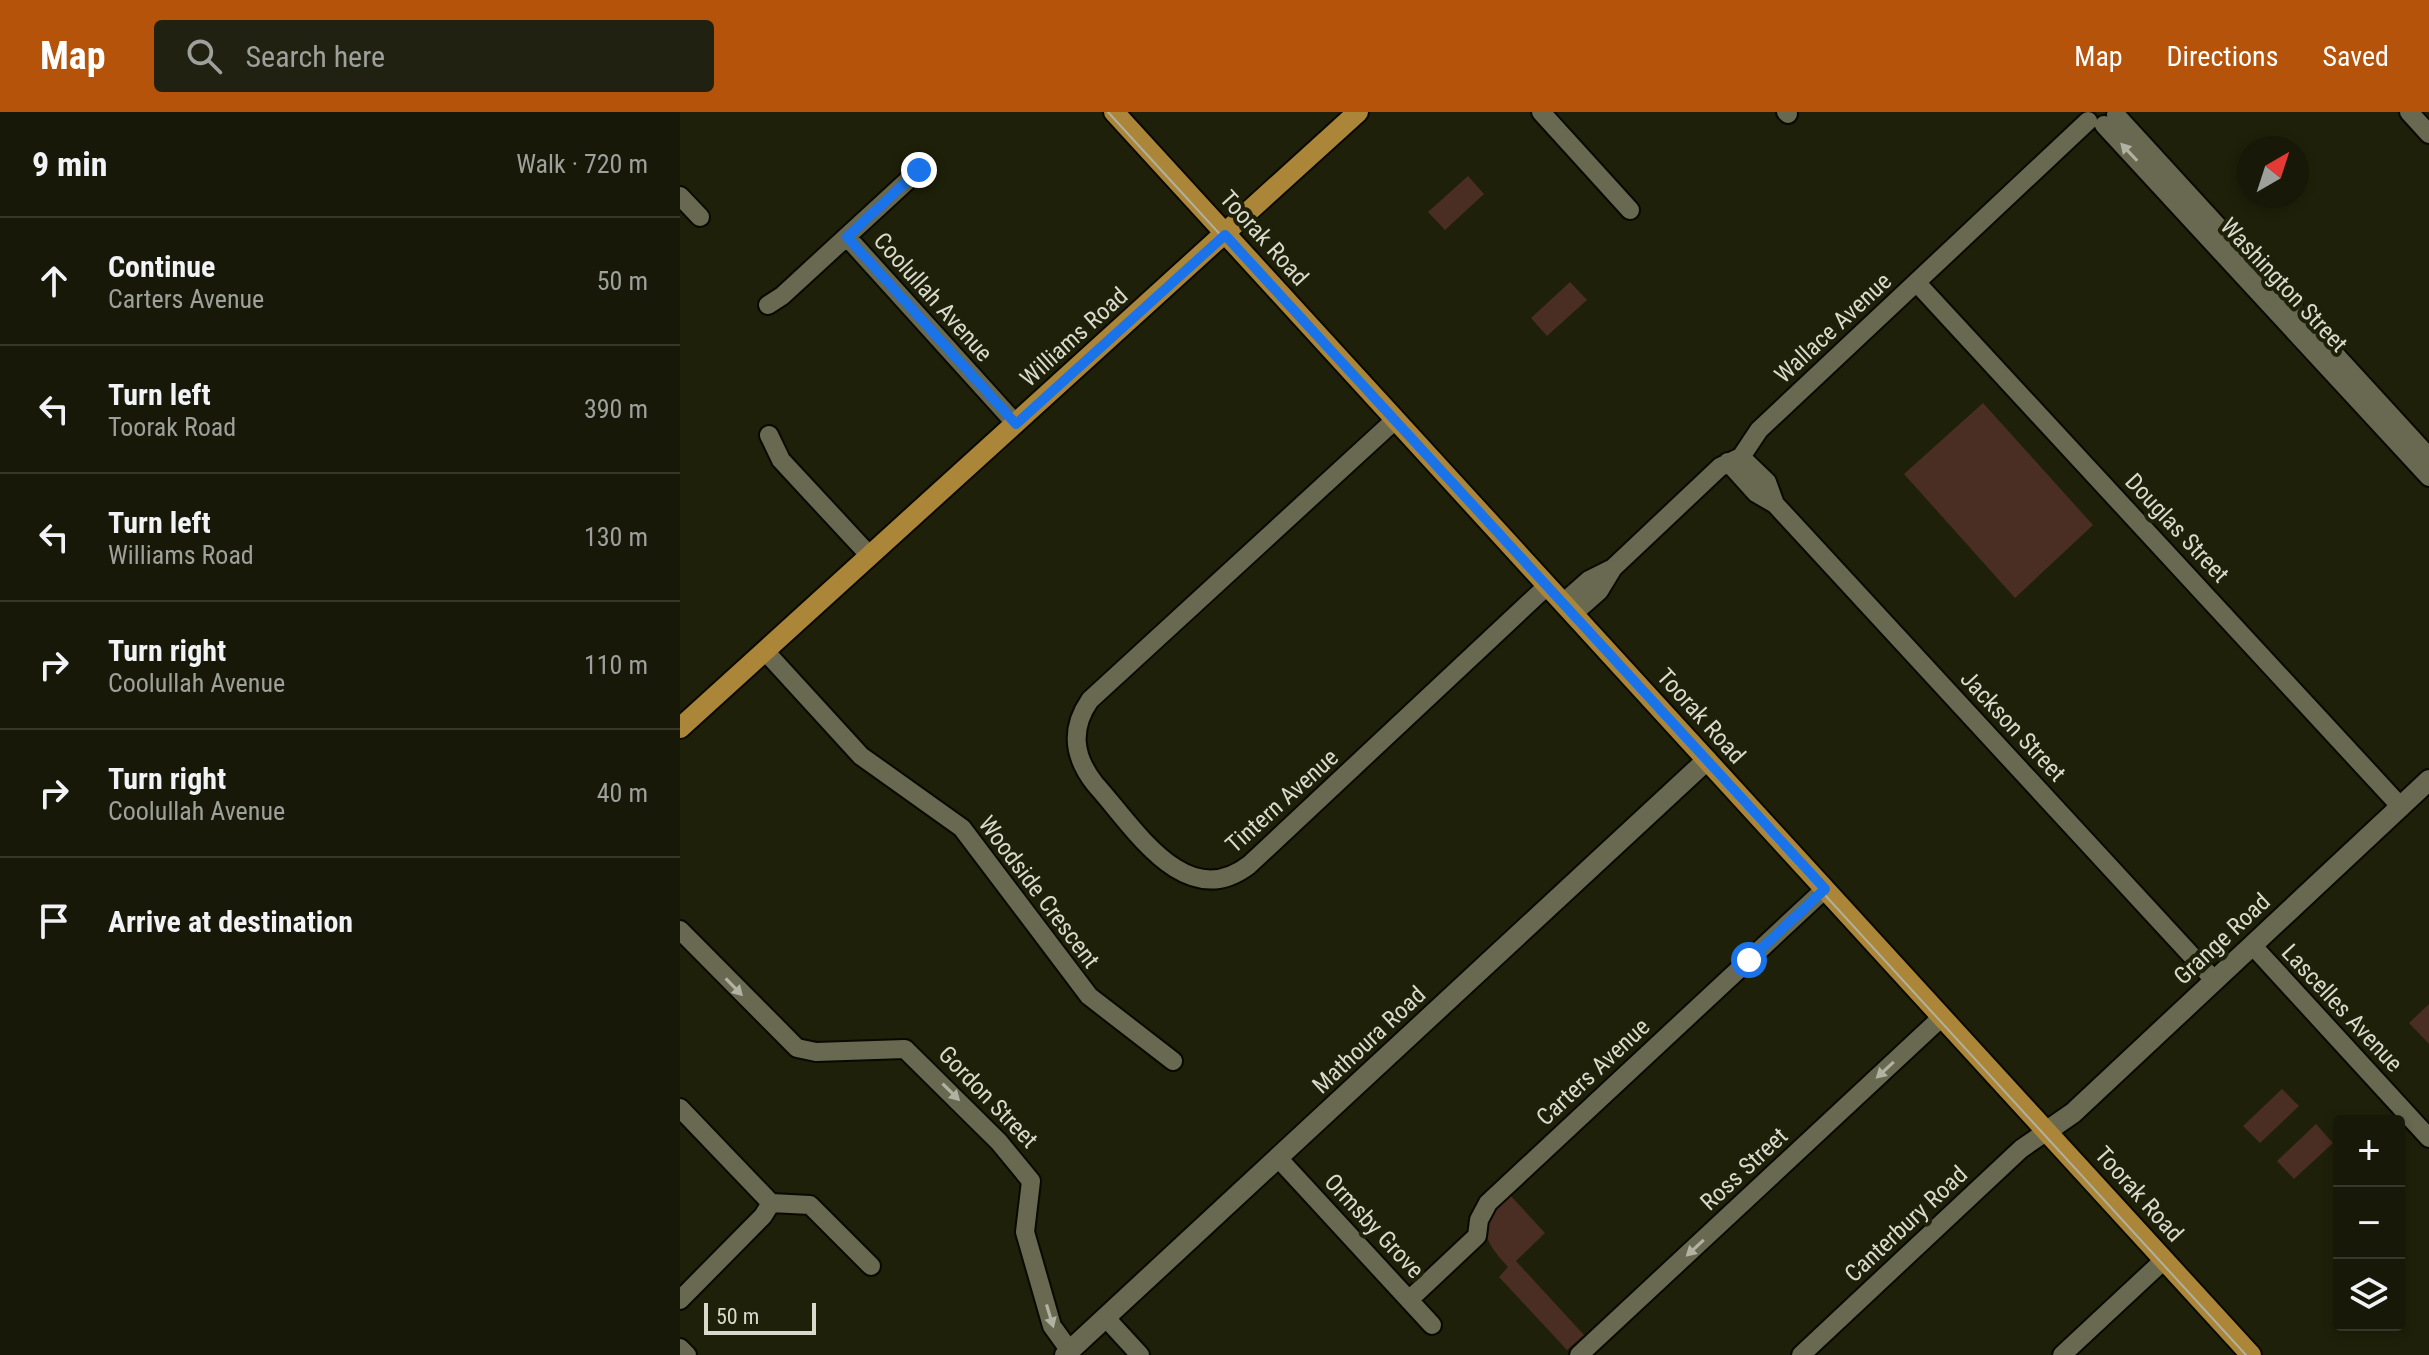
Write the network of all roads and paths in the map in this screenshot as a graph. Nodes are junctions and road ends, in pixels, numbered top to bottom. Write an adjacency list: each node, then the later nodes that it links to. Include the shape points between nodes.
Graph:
1 (1114, 112): 11 (main road, Toorak Road)
2 (1358, 112): 11 (main road, Williams Road)
3 (1541, 112): 9 (street)
4 (2409, 112): 6 (street)
5 (2101, 117): 13 (street, Wallace Avenue); 18 (street, Washington Street); 20 (street, Washington Street, one-way to 5)
6 (2429, 134)
7 (919, 170): 12 (street, Coolullah Avenue)
8 (680, 196): 10 (street)
9 (1630, 210)
10 (700, 217)
11 (1225, 235): 15 (main road, Toorak Road); 16 (main road, Williams Road)
12 (847, 237): 14 (street, Coolullah Avenue); 16 (street, Coolullah Avenue)
13 (1917, 283): 19 (street, Wallace Avenue, via 1759,430); 28 (street, Douglas Street)
14 (768, 305)
15 (1395, 420): 22 (main road, Toorak Road); 22 (street, Tintern Avenue, via 1090,700 1078,722 1076,748 1095,784 1175,870 1202,881 1229,879)
16 (1016, 424): 21 (main road, Williams Road)
17 (769, 435): 21 (street, via 781,460)
18 (2429, 457)
19 (1734, 460): 23 (street, Wallace Avenue, via 1613,568 1589,580); 32 (street, Jackson Street, via 1756,493 1775,504)
20 (2429, 477)
21 (870, 556): 24 (main road, Williams Road)
22 (1547, 586): 23 (main road, Toorak Road)
23 (1568, 609): 26 (main road, Toorak Road)
24 (765, 651): 25 (main road, Williams Road); 34 (street, Woodside Crescent, via 861,756 962,828 1089,996)
25 (680, 728)
26 (1707, 760): 29 (main road, Toorak Road); 38 (street, Mathoura Road)
27 (2429, 780): 28 (street, Grange Road)
28 (2401, 807): 31 (street, Grange Road)
29 (1825, 889): 33 (main road, Toorak Road); 43 (street, Carters Avenue, via 1488,1203 1477,1236)
30 (680, 930): 47 (street, Gordon Street, one-way to 47, via 788,1043 816,1052 905,1049 1009,1152 1031,1181 1025,1232 1052,1326)
31 (2253, 946): 32 (street, Grange Road); 37 (street, Lascelles Avenue)
32 (2215, 981): 36 (street, Grange Road)
33 (1942, 1017): 36 (main road, Toorak Road); 50 (street, Ross Street, one-way to 50)
34 (1173, 1061)
35 (680, 1108): 39 (street)
36 (2047, 1131): 40 (main road, Toorak Road); 51 (street, Canterbury Road, via 2021,1149)
37 (2429, 1138)
38 (1280, 1160): 43 (street, Ormsby Grove); 44 (street, Mathoura Road)
39 (771, 1203): 41 (street, via 810,1205); 42 (street)
40 (2164, 1260): 52 (street); 53 (main road, Toorak Road)
41 (871, 1266)
42 (680, 1300)
43 (1409, 1300): 45 (street, Ormsby Grove)
44 (1106, 1318): 47 (street, Mathoura Road); 49 (street)
45 (1432, 1325)
46 (680, 1348): 48 (street)
47 (1067, 1353)
48 (687, 1355)
49 (1140, 1355)
50 (1579, 1355)
51 (1801, 1355)
52 (2062, 1355)
53 (2251, 1355)

